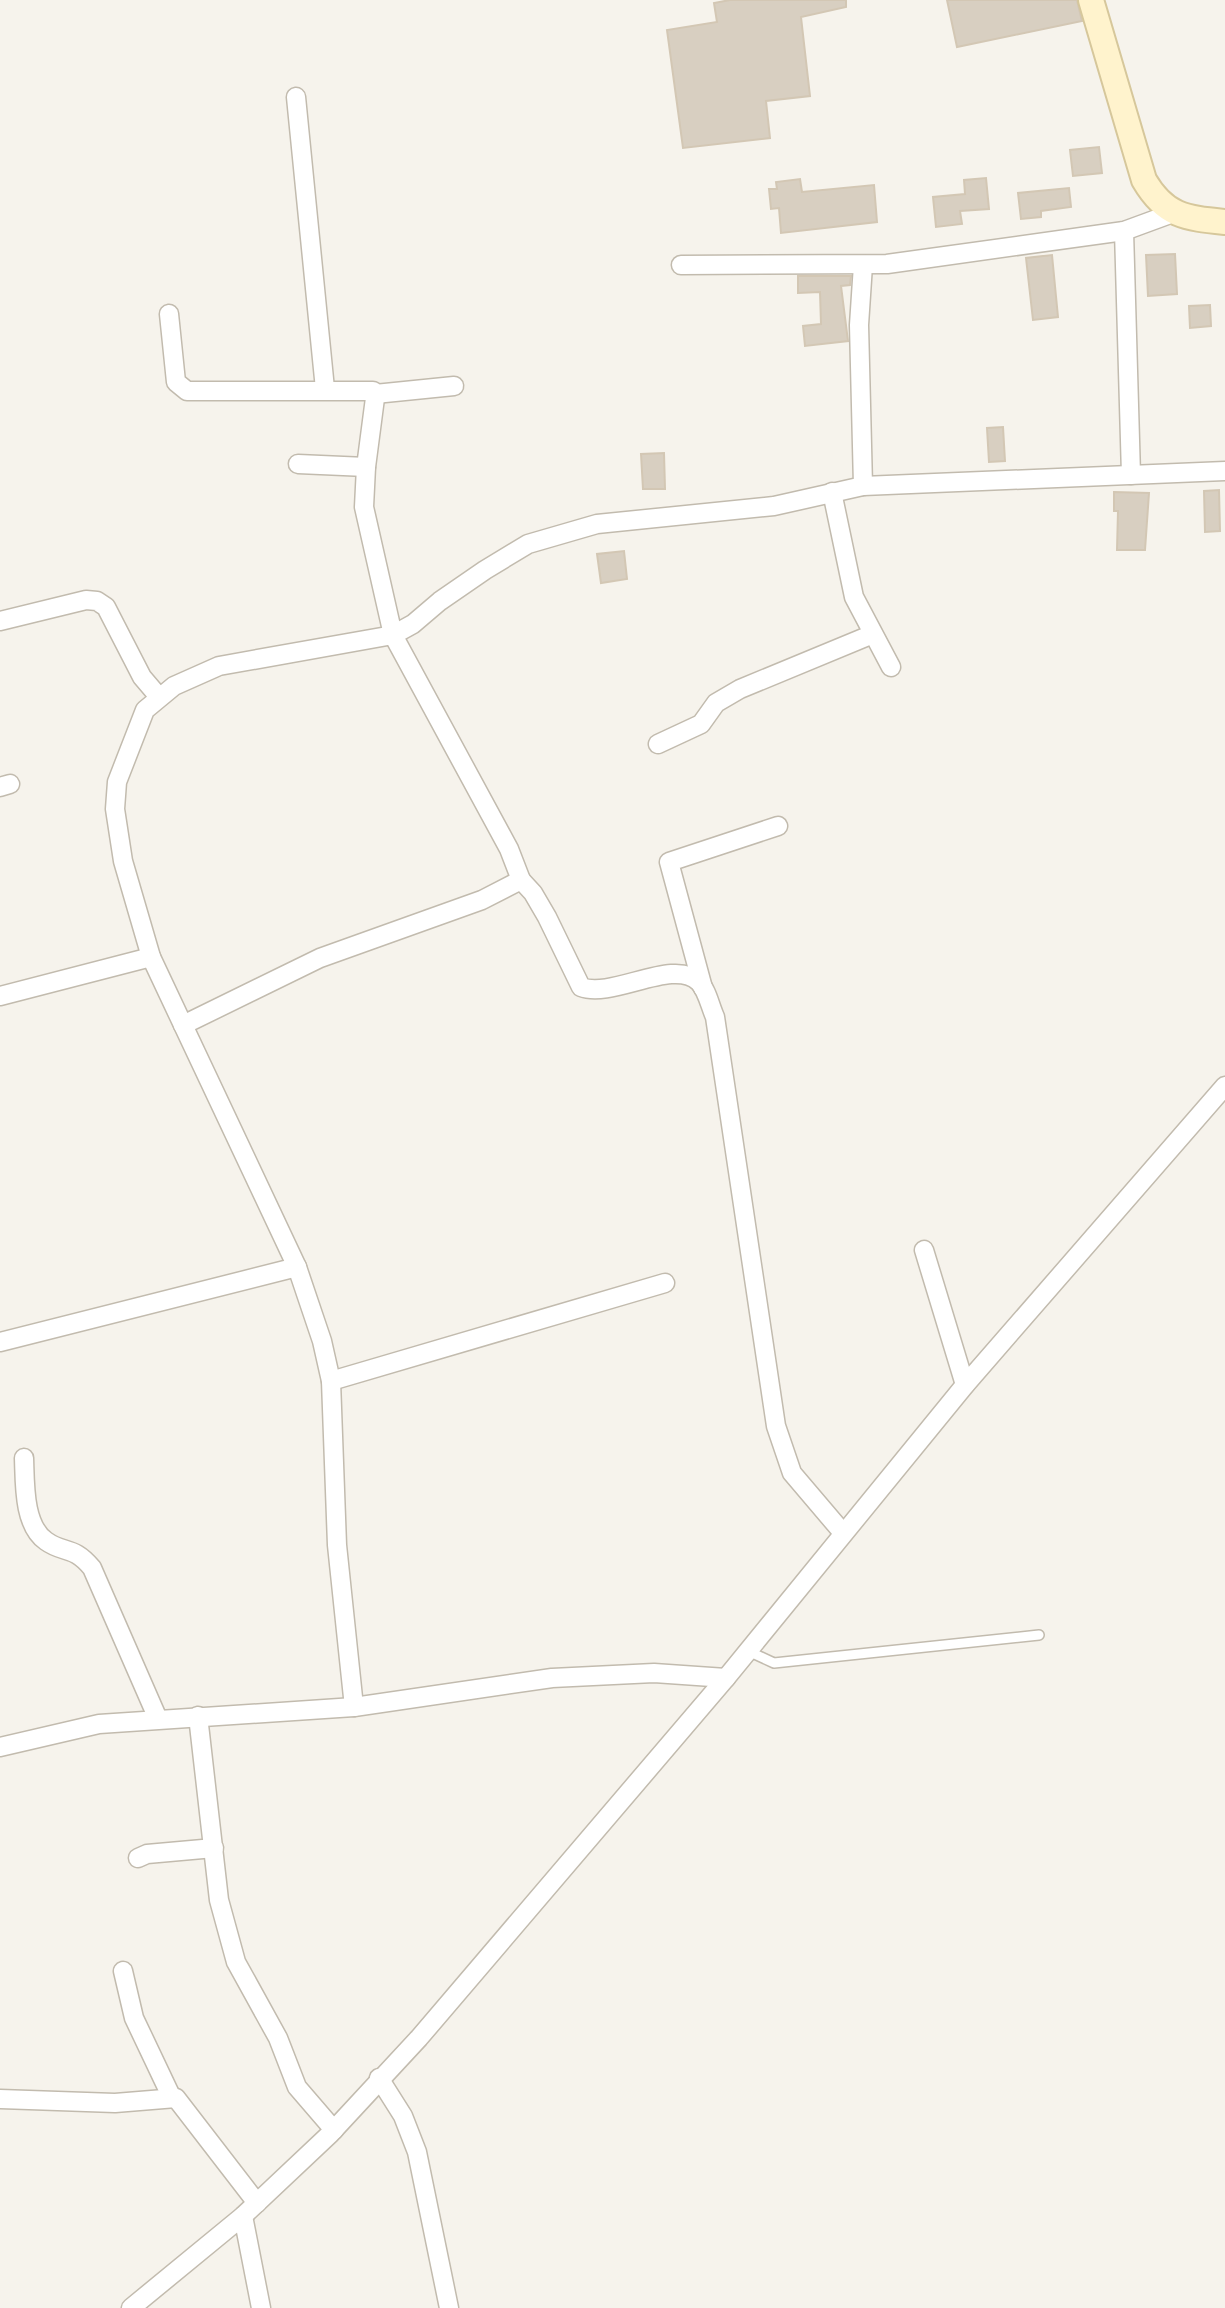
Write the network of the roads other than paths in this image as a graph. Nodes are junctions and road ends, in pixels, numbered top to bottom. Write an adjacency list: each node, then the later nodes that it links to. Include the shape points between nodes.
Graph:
1 (1091, 0): 3 (street, via 1144,180 1157,201)
2 (296, 97): 10 (street)
3 (1173, 213): 4 (street); 5 (street)
4 (1225, 222)
5 (1124, 231): 7 (street); 15 (street)
6 (681, 265): 7 (street)
7 (863, 265): 16 (street, via 859,325)
8 (169, 314): 10 (street, via 176,382 187,391)
9 (454, 386): 11 (street)
10 (325, 389): 11 (street, via 371,389)
11 (375, 394): 13 (street)
12 (298, 464): 13 (street)
13 (366, 467): 20 (street, via 365,507)
14 (1225, 471): 15 (street)
15 (1131, 475): 16 (street)
16 (863, 486): 17 (street)
17 (832, 492): 19 (street, via 854,597); 20 (street, via 774,506 597,524 528,544)
18 (0, 621): 22 (street, via 97,601 106,607 142,677)
19 (873, 634): 21 (street); 23 (street, via 740,689 716,703 701,724)
20 (393, 635): 22 (street, via 219,666 174,686); 25 (street, via 509,849)
21 (891, 667)
22 (159, 698): 26 (street, via 145,710 133,740 117,782 115,810 123,861)
23 (657, 744)
24 (778, 826): 27 (street, via 669,862)
25 (521, 880): 27 (street, via 547,917 581,987 609,988 658,976 688,975); 29 (street, via 482,900 320,958)
26 (151, 957): 28 (street); 29 (street)
27 (703, 988): 38 (street, via 715,1017 776,1426 792,1473)
28 (0, 996)
29 (183, 1025): 32 (street)
30 (1225, 1086): 36 (street)
31 (924, 1250): 36 (street)
32 (297, 1267): 34 (street); 35 (street)
33 (665, 1283): 35 (street)
34 (0, 1342)
35 (331, 1381): 42 (street, via 337,1545)
36 (965, 1385): 38 (street)
37 (24, 1458): 44 (street, via 28,1502 37,1531 46,1541 75,1550 92,1568)
38 (843, 1533): 40 (street)
39 (1039, 1635): 40 (lane, via 774,1664)
40 (748, 1651): 41 (street)
41 (726, 1678): 42 (street, via 654,1673 552,1678); 49 (street, via 505,1939)
42 (354, 1707): 43 (street)
43 (198, 1716): 44 (street); 46 (street)
44 (158, 1719): 45 (street, via 99,1724)
45 (0, 1747)
46 (214, 1847): 47 (street); 52 (street, via 219,1900 236,1962 278,2038 297,2087)
47 (138, 1858)
48 (123, 1971): 50 (street, via 134,2018)
49 (379, 2078): 52 (street); 57 (street, via 403,2116 417,2152)
50 (171, 2096): 51 (street, via 115,2103); 53 (street, via 180,2100)
51 (0, 2099)
52 (334, 2130): 53 (street)
53 (257, 2203): 54 (street)
54 (243, 2216): 55 (street); 56 (street)
55 (131, 2308)
56 (261, 2308)
57 (449, 2308)

